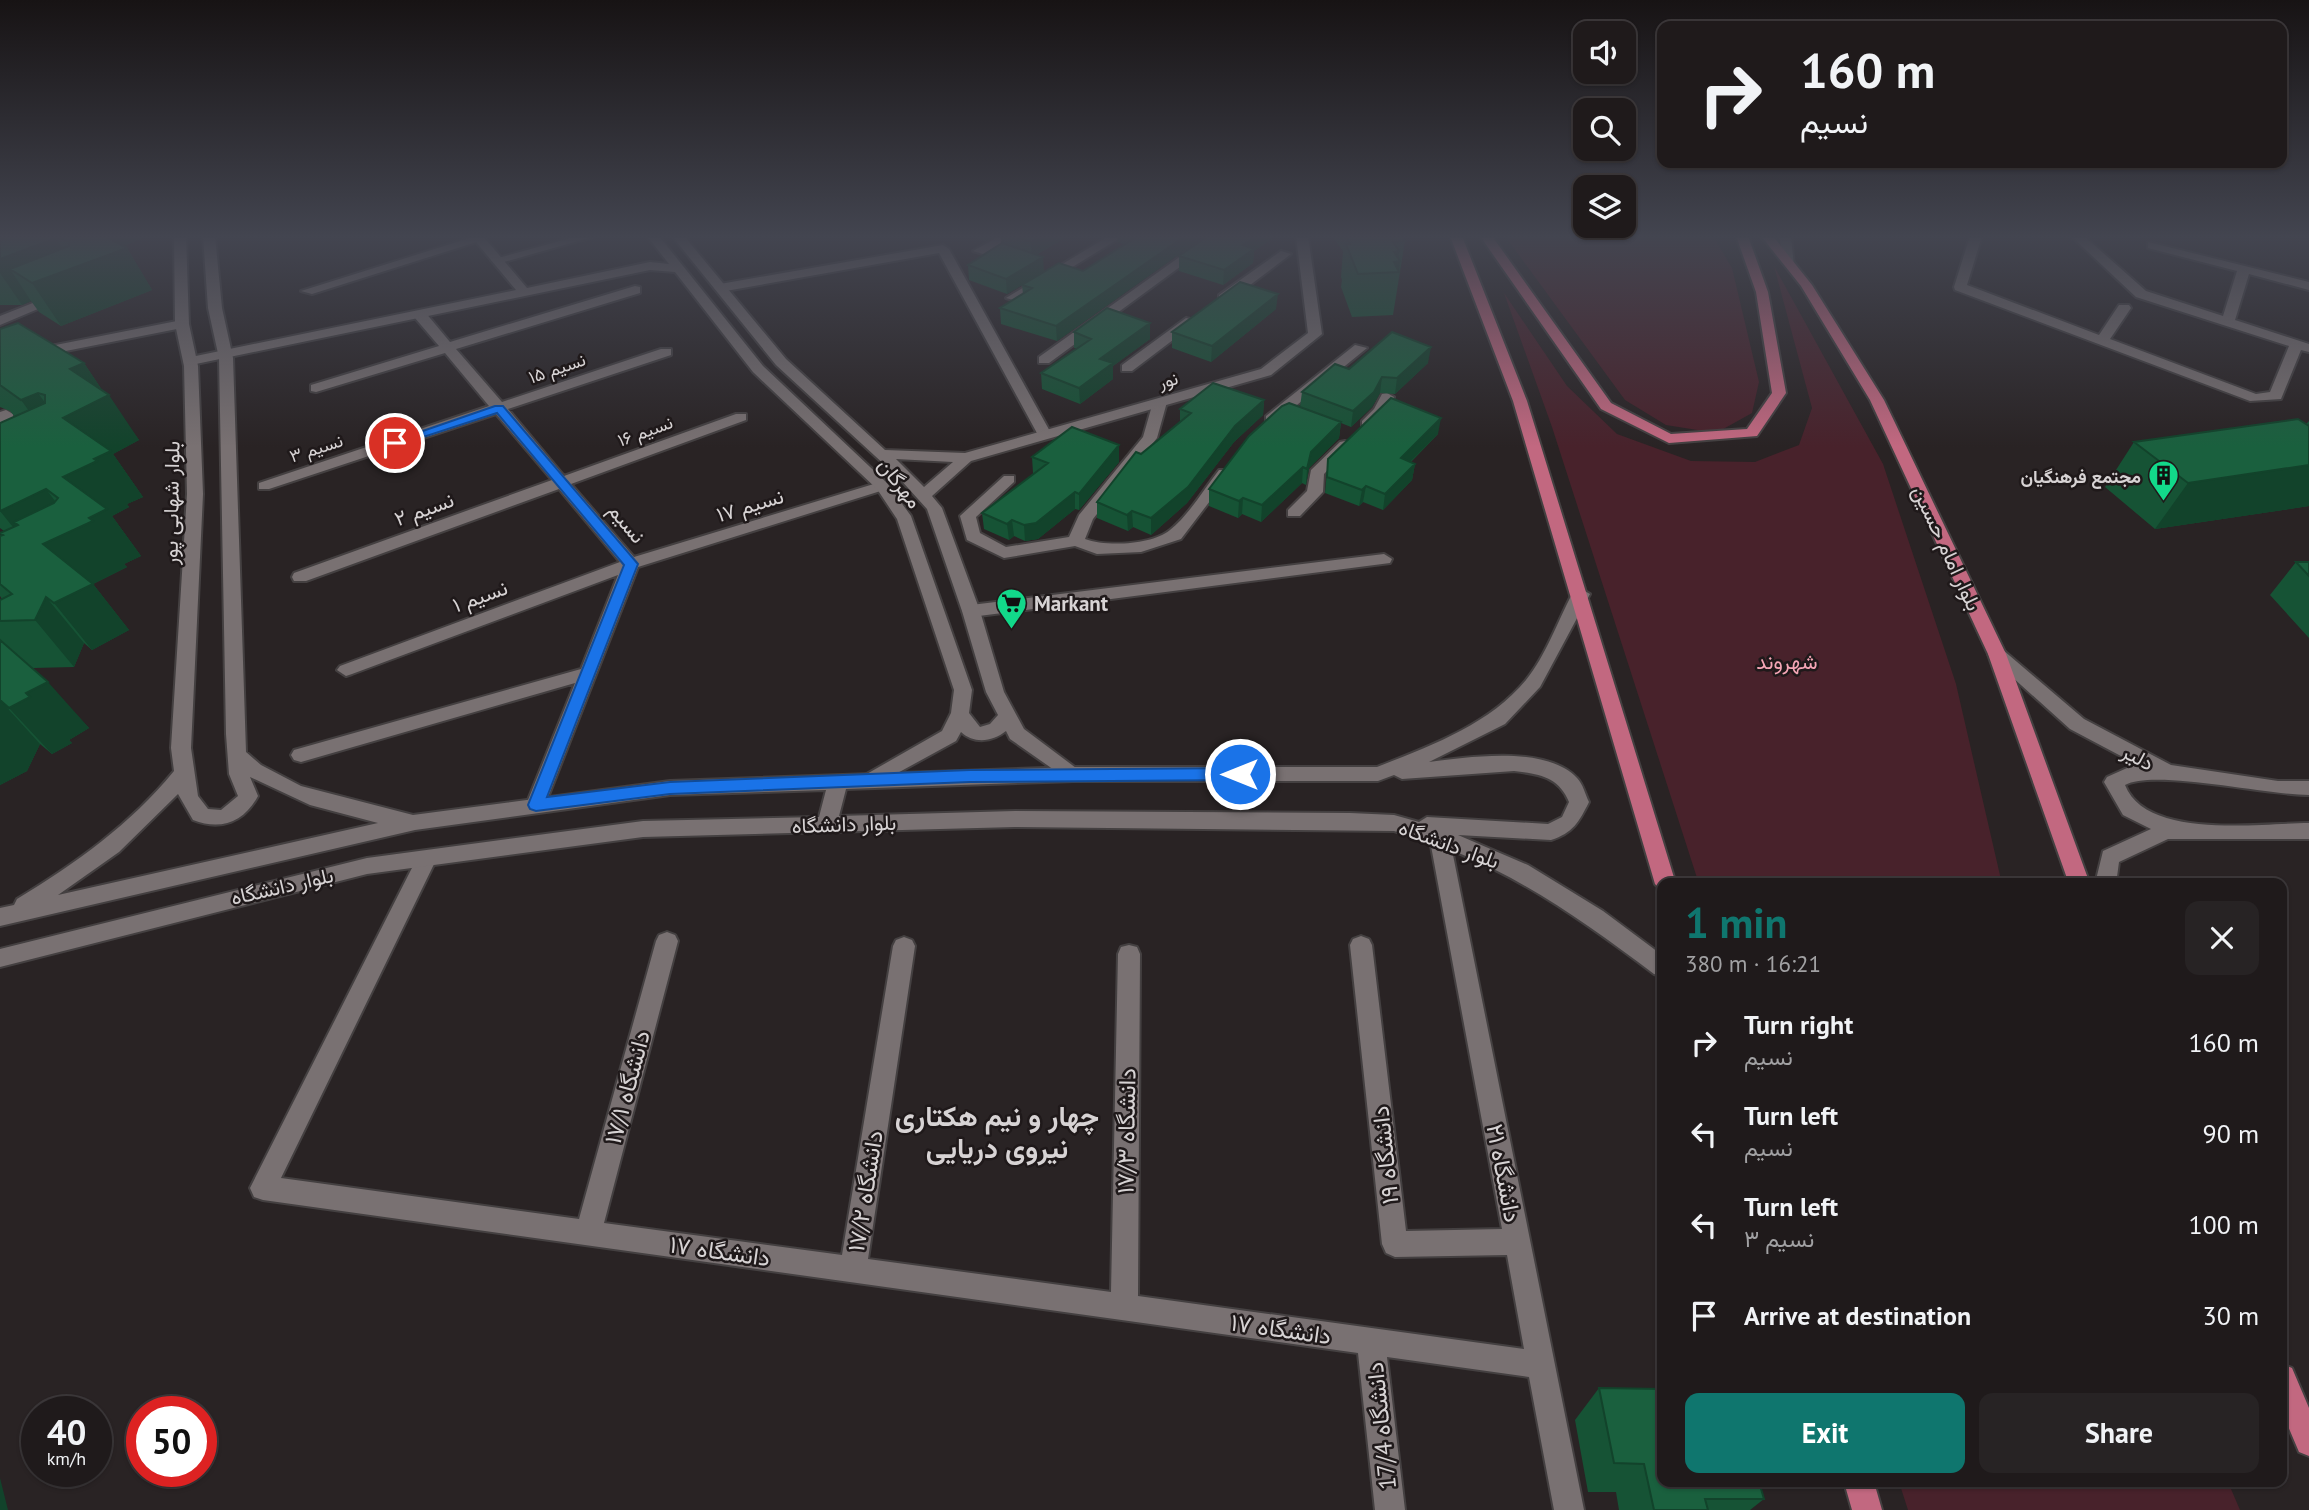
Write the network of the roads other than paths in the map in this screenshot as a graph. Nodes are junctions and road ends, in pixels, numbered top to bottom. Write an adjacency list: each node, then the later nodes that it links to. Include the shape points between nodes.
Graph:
1 (37, 306): 23 (street)
2 (197, 306): 22 (street, بلوار شهابی پور)
3 (201, 306): 22 (street, بلوار شهابی پور)
4 (437, 306): 25 (street, via 302,332)
5 (455, 306): 21 (street)
6 (583, 306): 29 (street)
7 (709, 306): 47 (street, مهرگان, via 758,369)
8 (735, 306): 44 (street, مهرگان, via 781,362)
9 (975, 306): 49 (street)
10 (1129, 306): 33 (street)
11 (1212, 306): 35 (street, via 1165,334)
12 (1311, 306): 36 (street, نور, via 1315,334 1266,372)
13 (1483, 306): 64 (main road, via 1520,401)
14 (1536, 306): 15 (main road, via 1606,406 1669,439 1752,433 1779,393)
15 (1764, 306)
16 (1819, 306): 66 (main road, بلوار امام حسین, via 1877,400)
17 (2011, 306): 26 (street)
18 (2178, 306): 24 (street)
19 (2232, 306): 24 (street)
20 (2123, 308): 26 (street)
21 (420, 315): 25 (street, via 303,340); 29 (street, نسیم)
22 (200, 320): 30 (street, بلوار شهابی پور); 32 (street); 34 (street, بلوار شهابی پور)
23 (0, 321)
24 (2227, 323): 27 (street)
25 (278, 341): 30 (street)
26 (2102, 341): 27 (street, via 2255,398 2276,396)
27 (2302, 346)
28 (1360, 348): 41 (street)
29 (449, 349): 37 (street); 42 (street, نسیم)
30 (225, 352): 34 (street); 72 (street, بلوار شهابی پور)
31 (666, 352): 42 (street, نسیم ۱۵)
32 (0, 360)
33 (1044, 360)
34 (191, 361): 73 (street, بلوار شهابی پور, via 195,494 181,748)
35 (1127, 368)
36 (1218, 386): 38 (street); 40 (street, نور)
37 (316, 388)
38 (1243, 395)
39 (1387, 397): 59 (street, via 1380,411 1349,434 1316,473 1315,492)
40 (1160, 402): 49 (street, نور); 60 (street, via 1150,438 1085,517)
41 (1275, 407): 46 (street); 48 (street)
42 (499, 408): 55 (street, نسیم); 56 (street, نسیم ۳)
43 (6, 414): 50 (street, via 6,444)
44 (840, 416): 47 (street); 51 (street, مهرگان)
45 (741, 417): 55 (street, نسیم ۱۶)
46 (1306, 418)
47 (817, 425): 57 (street, مهرگان)
48 (1261, 428)
49 (1045, 435): 52 (street, نور)
50 (0, 446)
51 (881, 454): 52 (street, نور); 58 (street, مهرگان)
52 (966, 458): 58 (street, نور)
53 (1234, 458): 60 (street, via 1175,535 1141,547 1097,550)
54 (1009, 479): 60 (street, via 968,516 973,536 1004,553)
55 (562, 481): 62 (street, نسیم); 63 (street, نسیم ۲)
56 (264, 486)
57 (882, 486): 62 (street, نسیم ۱۷); 69 (street, مهرگان, via 905,519 940,615 963,690)
58 (923, 496): 65 (street, مهرگان, via 934,508)
59 (1294, 513)
60 (1076, 541)
61 (1384, 559): 65 (street)
62 (631, 564): 67 (street, نسیم ۱); 68 (street, نسیم)
63 (300, 577)
64 (1581, 594): 76 (street, بلوار دانشگاه, via 1534,683 1497,719); 88 (main road)
65 (971, 611): 70 (street, مهرگان, via 995,692)
66 (1997, 654): 74 (street, دلیر, via 2077,724); 89 (main road, بلوار امام حسین)
67 (346, 670)
68 (587, 673): 71 (street); 80 (street, نسیم)
69 (960, 713): 70 (street, via 977,734 996,731); 77 (street, via 949,736)
70 (1007, 715): 75 (street, مهرگان, via 1017,734)
71 (301, 755)
72 (238, 756): 73 (street, بلوار شهابی پور, via 248,796 244,805 223,817 200,816 186,788); 81 (street, via 250,770 312,797)
73 (184, 772): 91 (street, via 165,797 117,842 73,875)
74 (2167, 772): 79 (street, دلیر); 84 (street, via 2134,771 2114,782 2119,799 2134,814)
75 (1074, 774): 76 (street, بلوار دانشگاه); 77 (street, بلوار دانشگاه)
76 (1378, 774): 82 (street, via 1509,763 1542,766 1569,782 1579,802 1569,821 1551,832)
77 (872, 780): 78 (street, بلوار دانشگاه)
78 (838, 781): 80 (street, بلوار دانشگاه, via 670,788); 83 (street)
79 (2309, 788)
80 (536, 805): 81 (street, بلوار دانشگاه)
81 (415, 822): 91 (street, بلوار دانشگاه)
82 (1394, 823): 83 (street, بلوار دانشگاه, via 1015,819); 86 (street, بلوار دانشگاه)
83 (827, 824): 87 (street, بلوار دانشگاه, via 643,830)
84 (2181, 831): 85 (street); 90 (street, via 2166,831 2110,857)
85 (2309, 831)
86 (1439, 835): 97 (street, بلوار دانشگاه, via 1521,871 1595,916); 99 (street, دانشگاه ۲۱)
87 (427, 858): 96 (street, بلوار دانشگاه, via 367,866); 98 (street, دانشگاه ۱۷, via 263,1188)
88 (1664, 878)
89 (2078, 878)
90 (2106, 878)
91 (5, 915)
92 (667, 941): 98 (street, دانشگاه ۱۷/۱)
93 (1361, 945): 99 (street, دانشگاه ۱۹, via 1395,1244)
94 (904, 946): 100 (street, دانشگاه ۱۷/۲)
95 (1129, 954): 101 (street, دانشگاه ۱۷/۳)
96 (0, 958)
97 (1657, 963)
98 (588, 1233): 100 (street, دانشگاه ۱۷)
99 (1517, 1242): 103 (street, دانشگاه ۲۱)
100 (853, 1270): 101 (street, دانشگاه ۱۷)
101 (1124, 1307): 102 (street, دانشگاه ۱۷)
102 (1371, 1342): 103 (street, دانشگاه ۱۷); 107 (street, دانشگاه 17/4)
103 (1541, 1365): 108 (street, دانشگاه ۲۱)
104 (2287, 1390): 105 (main road)
105 (2309, 1442)
106 (1860, 1487): 109 (main road)
107 (1390, 1510)
108 (1569, 1510)
109 (1867, 1510)

